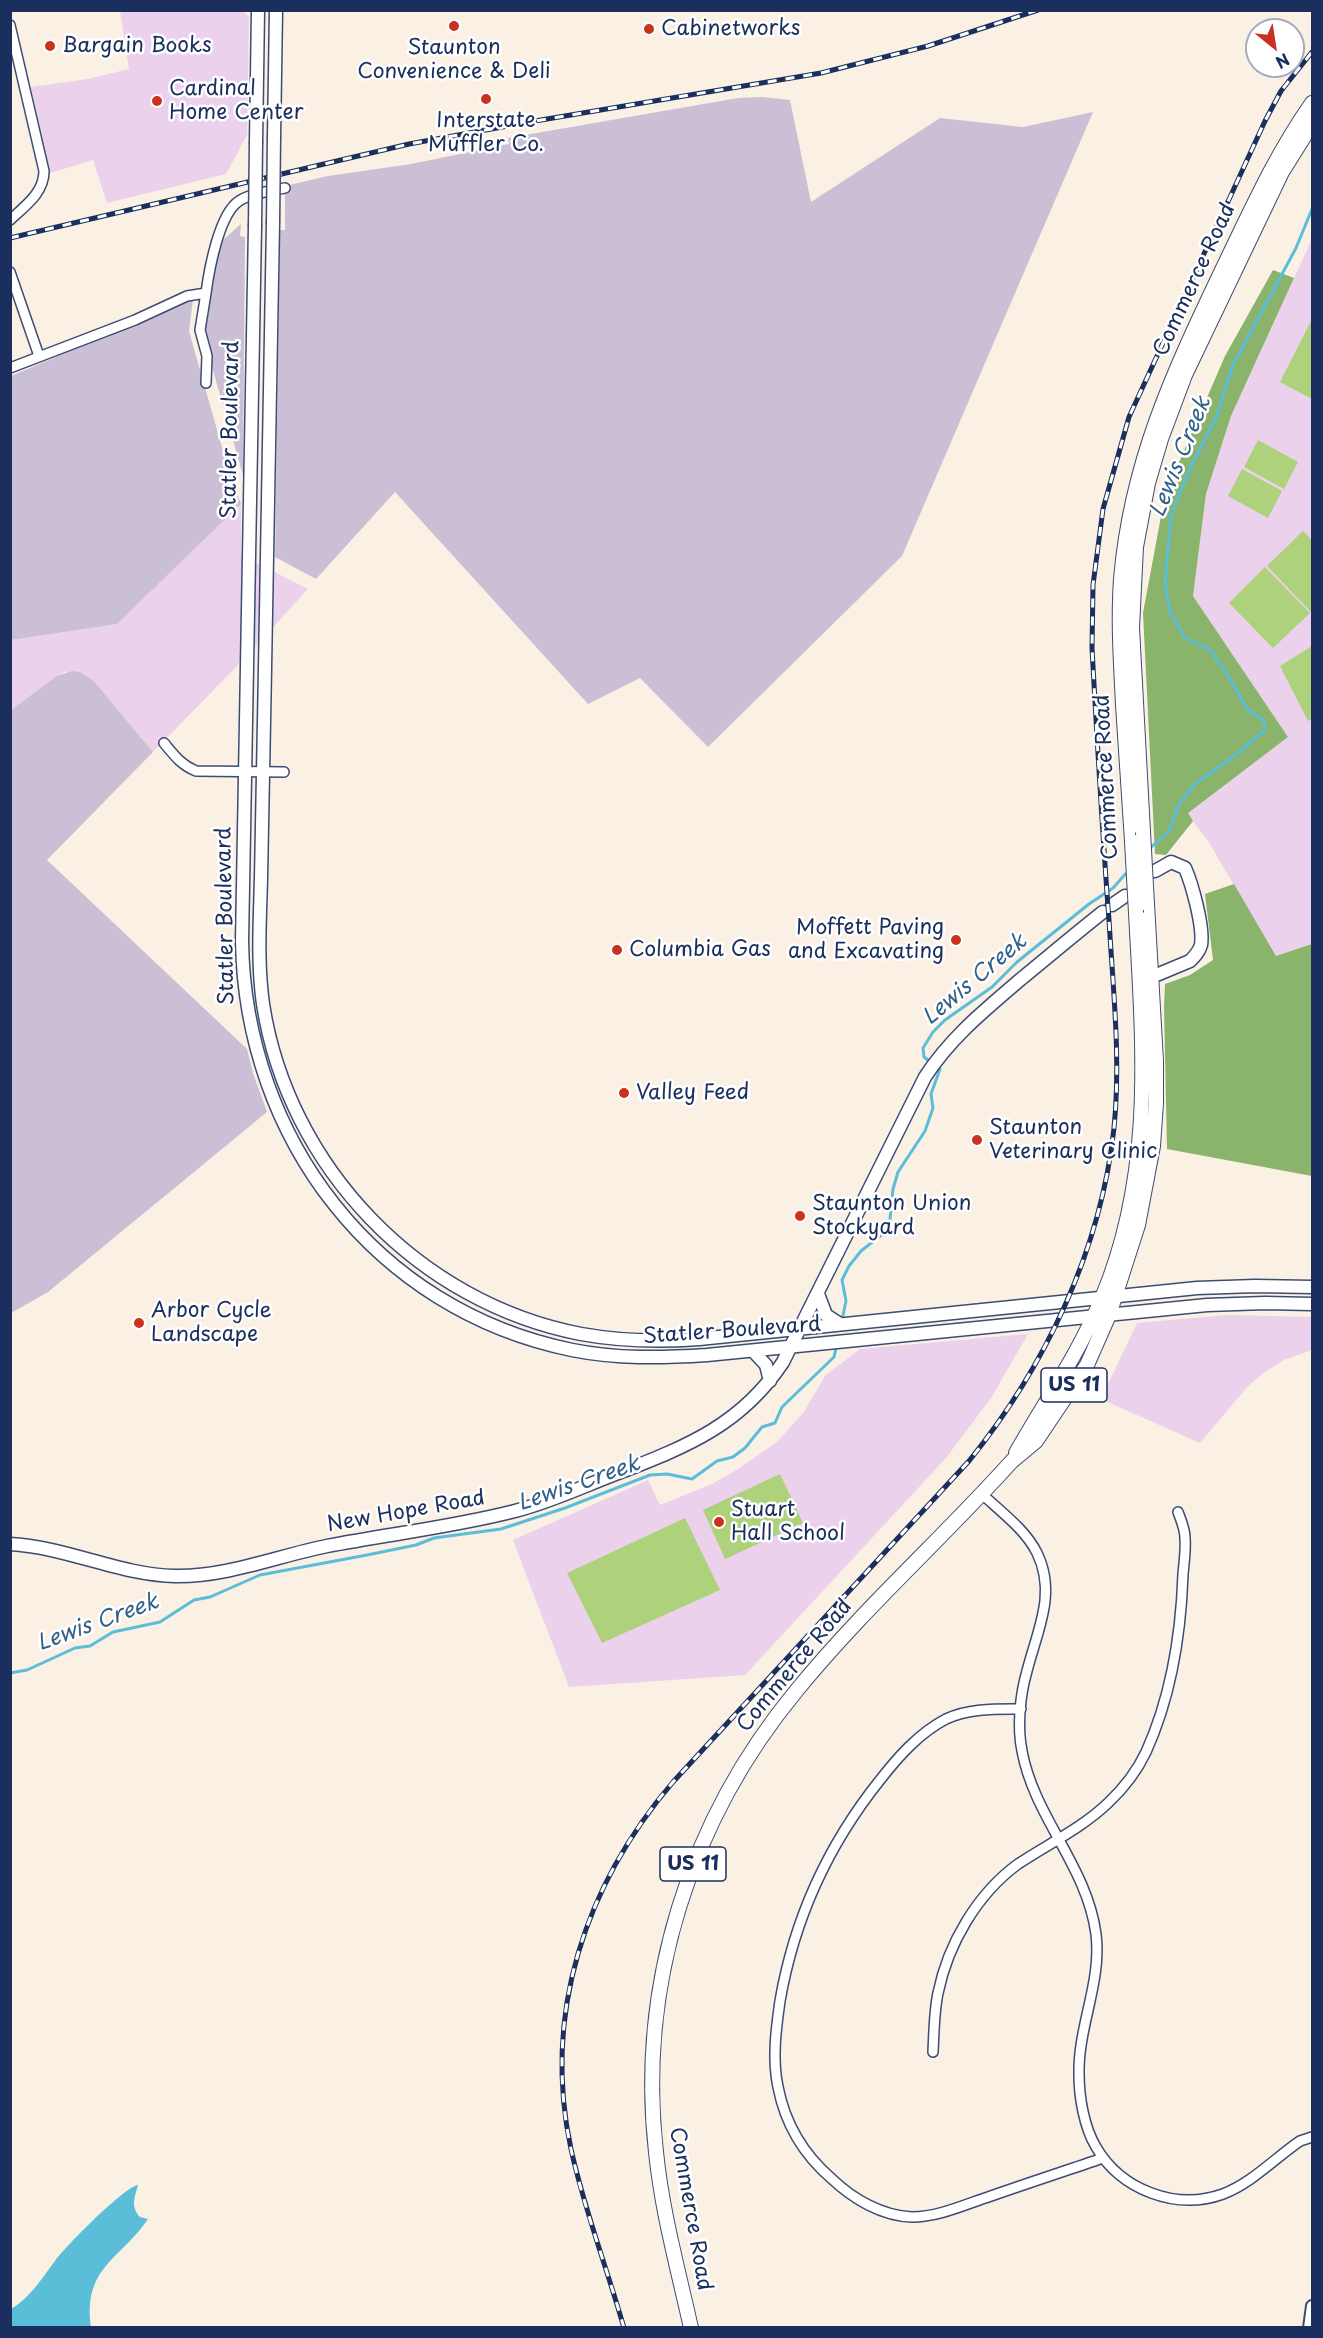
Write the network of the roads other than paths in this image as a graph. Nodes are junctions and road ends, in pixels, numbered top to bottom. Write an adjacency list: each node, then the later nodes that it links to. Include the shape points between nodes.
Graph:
1 (258, 10): 15 (main road, Statler Boulevard, bridge)
2 (276, 10): 14 (main road, Statler Boulevard, bridge)
3 (10, 25): 7 (street, via 44,183)
4 (1312, 103): 19 (main road, Commerce Road / US 11, bridge, via 1276,160 1180,360 1137,480 1124,555 1120,620 1132,841)
5 (1312, 124): 19 (main road, Commerce Road / US 11, bridge, via 1282,172 1185,375 1148,483 1136,547 1132,628 1143,832)
6 (285, 188): 9 (street, via 247,197 231,209 222,223)
7 (10, 220)
8 (10, 272): 10 (street)
9 (206, 293): 10 (street, via 187,296); 12 (street, via 200,330 207,356)
10 (39, 356): 11 (street)
11 (10, 368)
12 (206, 383)
13 (164, 742): 15 (street, via 177,759 196,771)
14 (262, 770): 15 (street); 16 (street); 28 (main road, Statler Boulevard, via 260,959 267,1023 281,1074 308,1134 335,1177 369,1218 410,1255 455,1286 503,1310 559,1329 616,1339 660,1340)
15 (245, 771): 30 (main road, Statler Boulevard, via 242,954 251,1034 264,1078 288,1134 342,1214 382,1255 430,1291 477,1317 529,1338 571,1349 636,1358)
16 (284, 772)
17 (1155, 871): 20 (main road, via 1172,862 1185,868 1200,922 1201,942 1197,955 1190,961)
18 (1125, 896): 22 (main road, New Hope Road, via 971,1022 933,1065)
19 (1142, 909): 20 (main road, Commerce Road / US 11)
20 (1146, 979): 23 (main road, Commerce Road / US 11, via 1141,1136)
21 (1312, 1287): 23 (main road, Statler Boulevard, via 1230,1286)
22 (818, 1294): 27 (main road, via 822,1308); 28 (main road, New Hope Road)
23 (1109, 1297): 25 (main road, Commerce Road / US 11); 26 (main road, Commerce Road / US 11); 27 (main road, Statler Boulevard)
24 (1312, 1304): 25 (main road, Statler Boulevard, via 1215,1305)
25 (1109, 1315): 26 (main road, Statler Boulevard); 32 (main road, Commerce Road / US 11, via 1087,1365 1047,1427)
26 (1094, 1316): 29 (main road, Statler Boulevard); 32 (main road, Commerce Road / US 11)
27 (840, 1324): 28 (main road, Statler Boulevard)
28 (806, 1327): 29 (main road, New Hope Road)
29 (790, 1347): 30 (main road, Statler Boulevard); 31 (main road, New Hope Road)
30 (753, 1351): 31 (main road, via 766,1365)
31 (770, 1381): 35 (main road, New Hope Road, via 734,1417 685,1447 502,1514 184,1576 152,1574)
32 (1012, 1461): 33 (main road, Commerce Road / US 11)
33 (982, 1494): 36 (street, via 1029,1540 1045,1578 1046,1605 1027,1671); 42 (main road, Commerce Road / US 11, via 864,1616 786,1703 755,1745 702,1843 677,1909 662,1973 652,2087 661,2189)
34 (1178, 1512): 37 (street, via 1185,1537 1179,1627 1169,1681 1152,1736 1136,1771 1109,1802)
35 (10, 1544)
36 (1022, 1709): 37 (street, via 1022,1751 1030,1780); 40 (street, via 975,1711 946,1719 929,1729 887,1771 849,1821 810,1897 792,1951 778,2014 777,2086 792,2129 813,2160 856,2199 891,2213 912,2217 946,2211)
37 (1059, 1838): 38 (street, via 995,1885 964,1926 938,1994); 40 (street, via 1081,1880 1096,1935 1096,1972 1080,2041 1079,2075 1086,2122)
38 (933, 2052)
39 (1312, 2137): 40 (street, via 1300,2141 1239,2186 1200,2200 1174,2200 1143,2189 1120,2175)
40 (1103, 2158)
41 (1312, 2306): 43 (street)
42 (691, 2328)
43 (1309, 2328)

